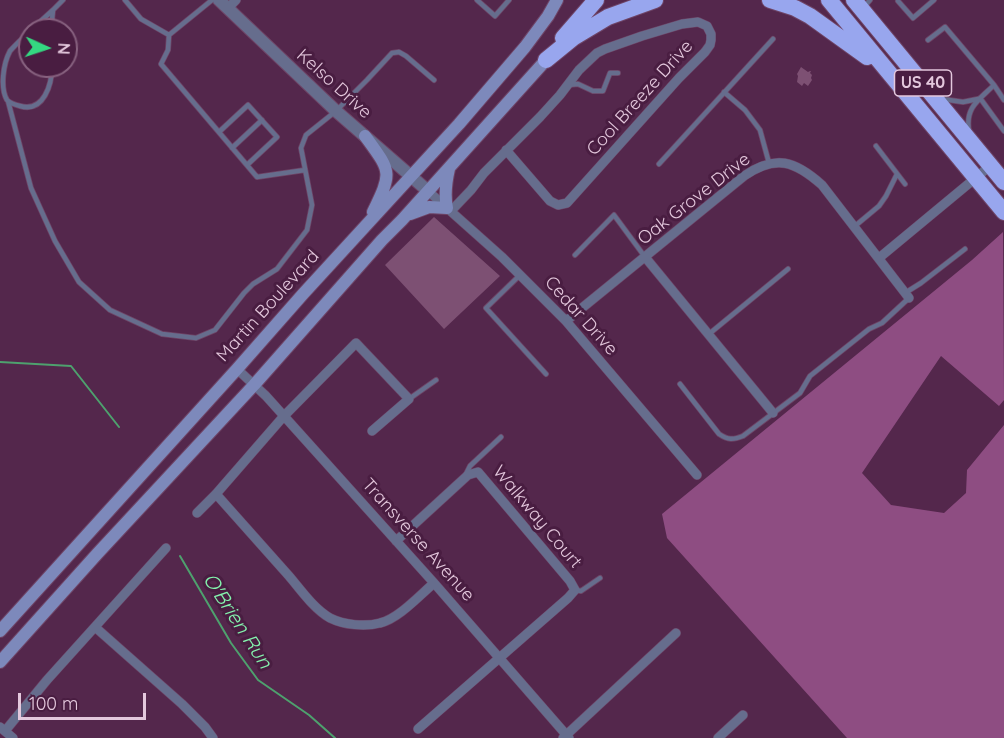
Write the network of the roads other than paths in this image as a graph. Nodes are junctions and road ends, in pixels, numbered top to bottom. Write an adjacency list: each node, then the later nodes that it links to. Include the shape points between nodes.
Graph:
1 (63, 0): 15 (lane)
2 (125, 0): 18 (lane, via 141,19)
3 (212, 0): 18 (lane)
4 (477, 0): 5 (lane, via 495,16)
5 (509, 0)
6 (557, 0): 50 (main road, Martin Boulevard, via 525,47)
7 (596, 0): 22 (highway)
8 (655, 0): 22 (highway, via 608,17)
9 (770, 0): 23 (highway, via 810,15)
10 (829, 0): 23 (highway, US 40)
11 (898, 0): 12 (lane, via 913,18)
12 (934, 0)
13 (227, 3): 34 (street, Kelso Drive)
14 (862, 3): 30 (highway, US 40)
15 (53, 10): 16 (lane); 17 (lane)
16 (45, 18)
17 (52, 18)
18 (169, 35): 37 (lane, via 168,50 161,64)
19 (773, 39): 29 (lane)
20 (928, 40): 28 (lane, via 945,27)
21 (18, 42): 33 (lane, via 5,62 1,84)
22 (546, 60): 46 (main road)
23 (888, 71): 51 (highway, US 40)
24 (618, 74): 27 (lane, via 610,73 603,91)
25 (52, 78): 33 (lane, via 35,106 17,106)
26 (434, 80): 34 (lane, via 406,56 392,53)
27 (568, 85): 42 (street, Cool Breeze Drive); 42 (street, Cool Breeze Drive, via 597,53 642,36 691,22 707,26 711,34 705,52 567,203 558,205 550,201)
28 (994, 85): 31 (lane); 32 (lane)
29 (724, 92): 43 (lane, via 760,130); 44 (lane)
30 (934, 97): 31 (lane, via 963,102); 39 (highway, US 40)
31 (980, 98): 36 (lane); 39 (lane, via 971,107 967,121)
32 (1004, 100)
33 (8, 101): 47 (lane, via 31,188 79,282 110,310 162,334 196,338 215,330 253,284 277,269 308,230 312,205)
34 (336, 111): 38 (street, Kelso Drive); 47 (lane, via 306,135 301,148)
35 (262, 120): 37 (lane, via 248,105); 41 (lane); 45 (lane, via 277,137)
36 (1004, 131)
37 (219, 132): 41 (lane)
38 (365, 136): 50 (street, Kelso Drive); 57 (main road, via 383,161 387,175)
39 (971, 141): 48 (highway, US 40)
40 (876, 146): 49 (lane)
41 (232, 148): 45 (lane)
42 (506, 150): 54 (street, Cool Breeze Drive)
43 (769, 163): 58 (street, Oak Grove Drive, via 789,164 810,174); 61 (street, Oak Grove Drive, via 744,176)
44 (659, 164)
45 (247, 165): 47 (lane, via 257,177)
46 (449, 168): 53 (main road); 54 (main road, via 445,198)
47 (305, 170)
48 (999, 173): 51 (street)
49 (897, 174): 52 (lane); 58 (lane, via 879,206)
50 (411, 176): 53 (street, Kelso Drive); 57 (main road, Martin Boulevard)
51 (975, 178): 55 (highway, US 40); 62 (street)
52 (904, 184)
53 (428, 190): 54 (street, Cedar Drive); 56 (main road)
54 (449, 209): 56 (main road, via 429,207); 64 (street, Cedar Drive)
55 (1004, 212)
56 (402, 220): 72 (main road)
57 (367, 224): 68 (main road, Martin Boulevard)
58 (855, 226): 62 (street, Oak Grove Drive)
59 (965, 249): 65 (lane)
60 (575, 255): 61 (lane, via 614,215)
61 (645, 257): 66 (street, Oak Grove Drive); 67 (street)
62 (879, 258): 65 (street, Oak Grove Drive)
63 (788, 269): 67 (lane)
64 (520, 275): 66 (street, Cedar Drive); 69 (lane, via 486,308)
65 (907, 295): 74 (lane, via 882,324 869,329 810,376 800,393)
66 (566, 321): 78 (street, Cedar Drive)
67 (708, 334): 74 (street)
68 (237, 369): 72 (street, Transverse Avenue); 88 (main road, Martin Boulevard)
69 (546, 374)
70 (436, 380): 73 (lane)
71 (680, 384): 74 (lane, via 726,439 743,436)
72 (254, 385): 75 (street, Transverse Avenue); 91 (main road)
73 (409, 399): 75 (street, via 356,343); 76 (street)
74 (773, 413)
75 (283, 417): 80 (street); 82 (street, Transverse Avenue)
76 (372, 431)
77 (501, 437): 79 (lane)
78 (697, 475)
79 (462, 480): 82 (street, Walkway Court); 86 (street, Walkway Court, via 478,472)
80 (216, 494): 81 (street); 85 (street, via 320,611 331,618 359,625 378,624 395,616)
81 (197, 513)
82 (396, 541): 85 (street, Transverse Avenue)
83 (166, 548): 87 (street)
84 (600, 578): 86 (lane, via 581,591)
85 (434, 583): 90 (street, Transverse Avenue)
86 (575, 590): 90 (street, Walkway Court)
87 (95, 627): 93 (street); 97 (street, via 182,704)
88 (0, 631)
89 (676, 633): 95 (street)
90 (501, 658): 94 (street, Walkway Court); 95 (street, Transverse Avenue)
91 (0, 662)
92 (743, 715): 98 (street)
93 (3, 729): 96 (street)
94 (418, 729)
95 (566, 737)
96 (13, 738)
97 (213, 738)
98 (718, 738)

